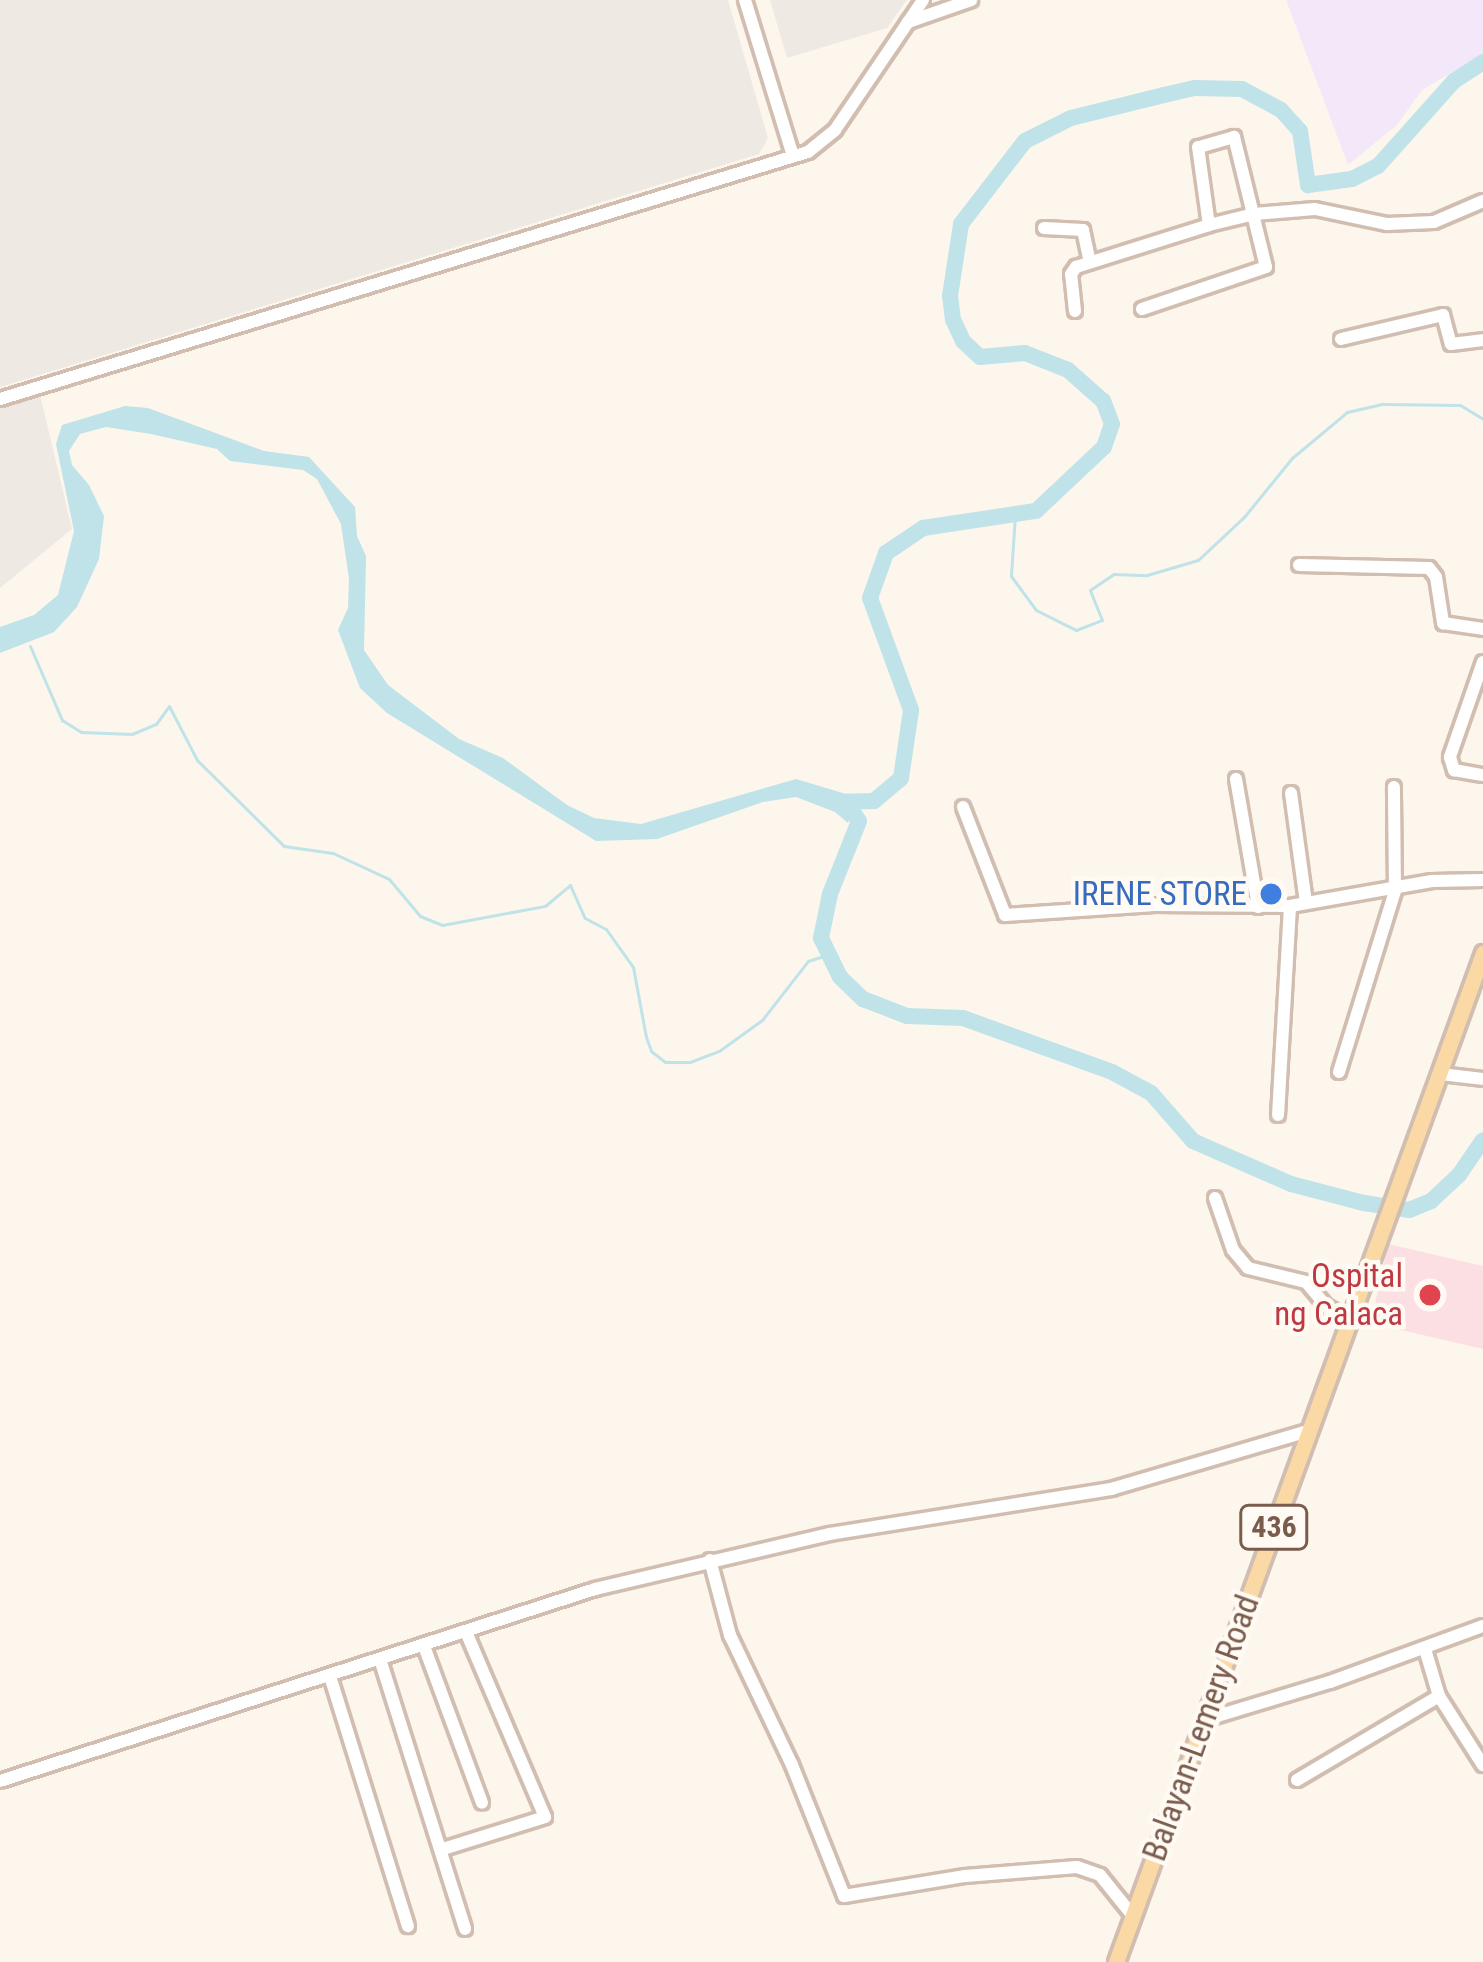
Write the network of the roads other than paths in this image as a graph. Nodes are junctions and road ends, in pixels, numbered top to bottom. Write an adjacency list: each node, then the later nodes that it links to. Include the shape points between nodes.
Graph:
1 (746, 0): 5 (street)
2 (923, 0): 4 (street)
3 (971, 0): 4 (street)
4 (908, 22): 5 (street, via 835,130)
5 (793, 156): 15 (street)
6 (1483, 201): 7 (street, via 1434,222 1387,224 1315,209)
7 (1254, 214): 8 (street); 8 (street, via 1234,137 1198,147); 11 (street, via 1266,267)
8 (1209, 225): 10 (street)
9 (1044, 228): 10 (street, via 1083,230)
10 (1090, 262): 12 (street, via 1071,274)
11 (1142, 309)
12 (1075, 311)
13 (1341, 339): 14 (street, via 1442,315 1451,344)
14 (1483, 340)
15 (0, 399)
16 (1299, 565): 17 (street, via 1429,568 1443,623)
17 (1483, 629)
18 (1483, 662): 19 (street, via 1450,757 1454,770)
19 (1483, 775)
20 (1236, 779): 28 (street)
21 (1394, 787): 25 (street)
22 (1291, 793): 26 (street)
23 (963, 807): 28 (street, via 1005,915)
24 (1483, 880): 25 (street)
25 (1395, 891): 26 (street); 30 (street)
26 (1306, 902): 27 (street)
27 (1289, 906): 28 (street); 33 (street)
28 (1258, 907)
29 (1483, 953): 31 (main road, Balayan-Lemery Road / 436)
30 (1339, 1072)
31 (1440, 1074): 32 (street); 35 (main road, Balayan-Lemery Road / 436)
32 (1483, 1079)
33 (1278, 1115)
34 (1215, 1198): 35 (street, via 1232,1250 1248,1268 1306,1282)
35 (1350, 1320): 36 (main road, Balayan-Lemery Road / 436)
36 (1308, 1431): 37 (street, via 1111,1489); 45 (main road, Balayan-Lemery Road / 436)
37 (710, 1560): 39 (street); 51 (street, via 730,1635 844,1896 1077,1867 1100,1875)
38 (1483, 1626): 41 (street)
39 (466, 1631): 40 (street); 50 (street, via 545,1817)
40 (424, 1646): 42 (street); 49 (street)
41 (1425, 1649): 44 (street); 45 (street)
42 (380, 1659): 43 (street); 50 (street)
43 (330, 1676): 47 (street); 52 (street)
44 (1439, 1696): 46 (street); 48 (street)
45 (1204, 1720): 51 (main road, Balayan-Lemery Road / 436)
46 (1483, 1765)
47 (0, 1780)
48 (1298, 1780)
49 (482, 1803)
50 (443, 1849): 53 (street)
51 (1133, 1916): 54 (main road, Balayan-Lemery Road / 436)
52 (407, 1926)
53 (465, 1929)
54 (1116, 1962)

